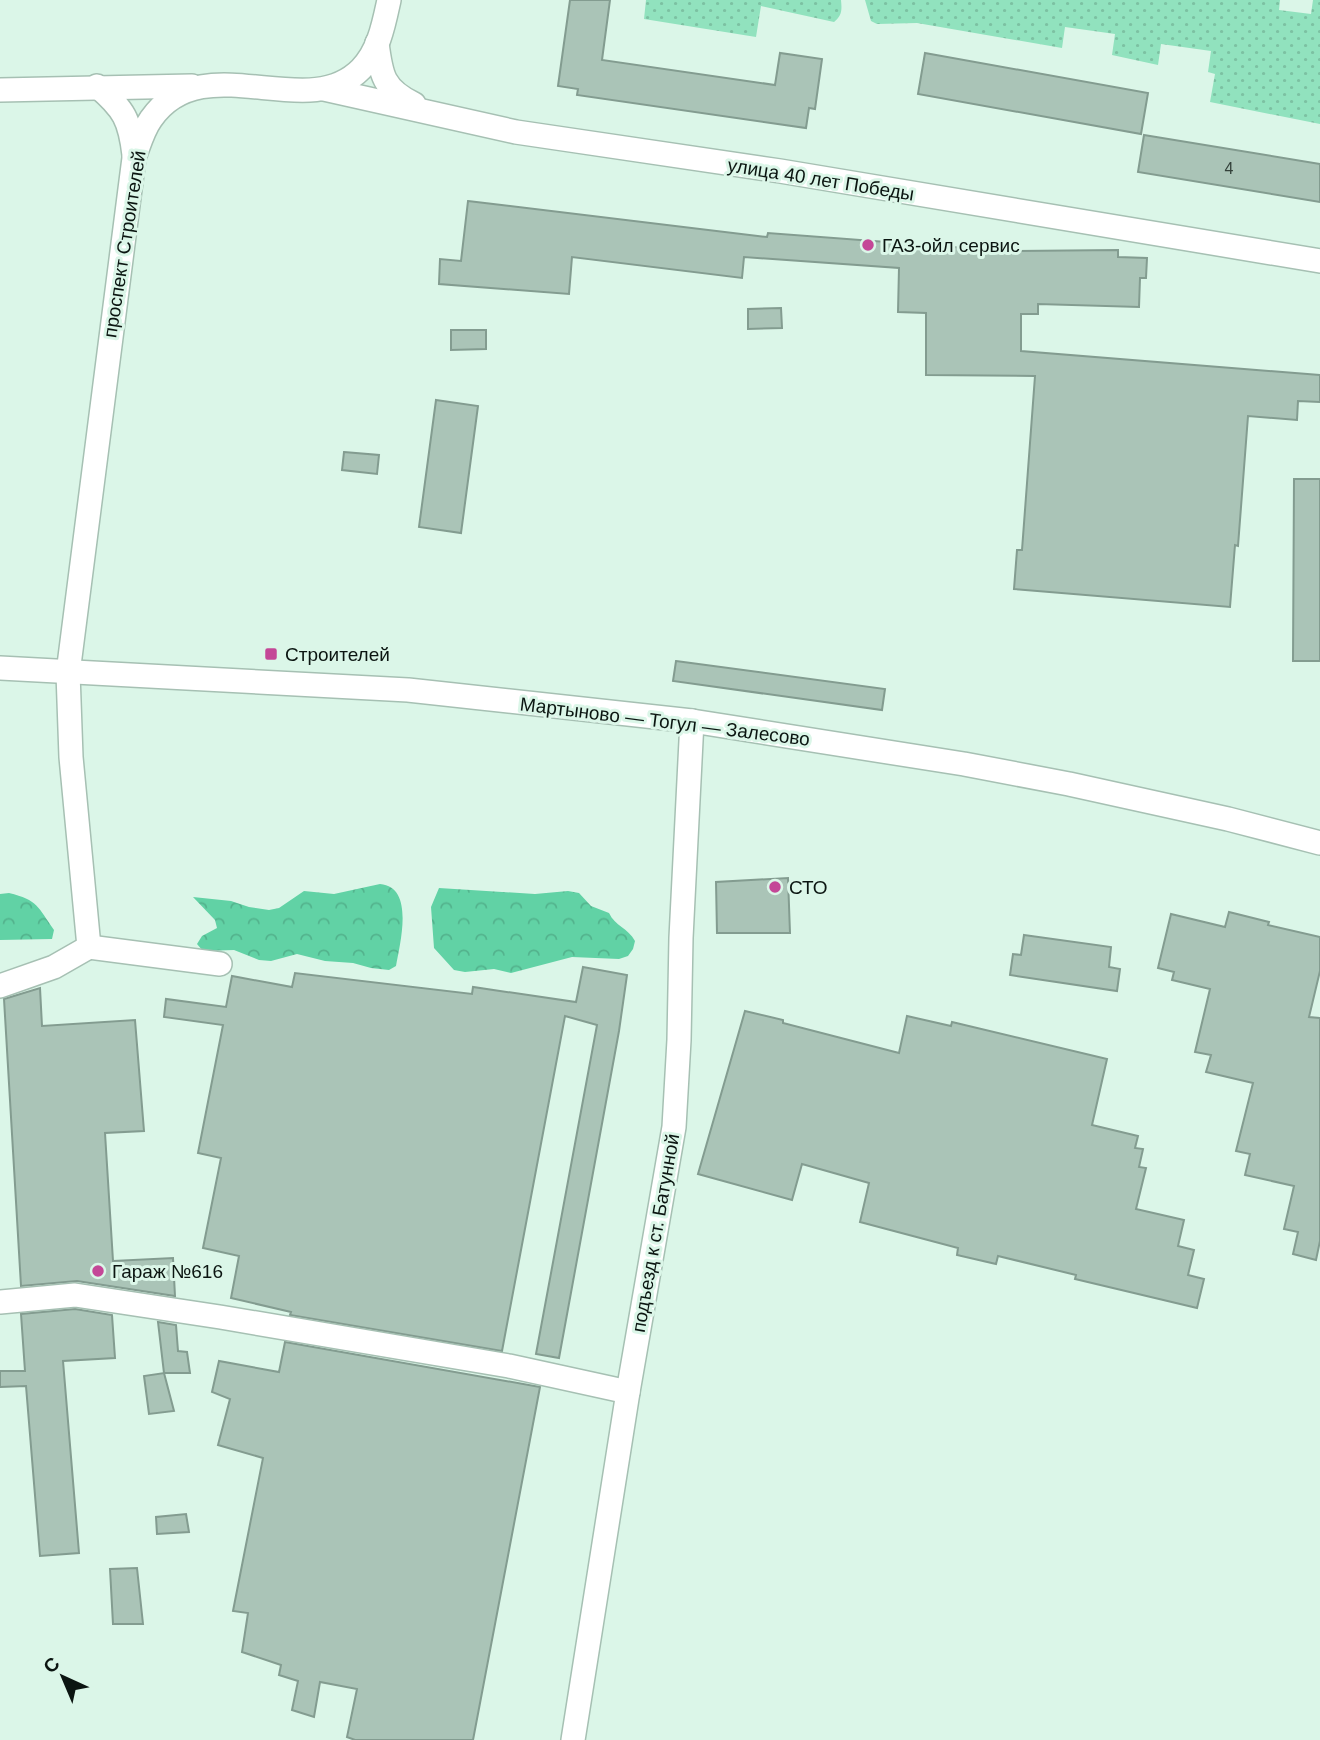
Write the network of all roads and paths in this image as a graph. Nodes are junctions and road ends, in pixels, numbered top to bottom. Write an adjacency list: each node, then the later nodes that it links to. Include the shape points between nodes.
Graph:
1 (389, 0): 2 (street, проспект Строителей)
2 (377, 43): 5 (street, проспект Строителей, via 349,80); 7 (street, via 382,76 390,89)
3 (202, 85): 4 (street); 5 (street, проспект Строителей); 8 (street, проспект Строителей, via 164,104 147,126)
4 (97, 86): 6 (street); 8 (street, via 128,119)
5 (324, 89): 7 (street, улица 40 лет Победы)
6 (0, 90)
7 (432, 113): 9 (street, улица 40 лет Победы, via 516,132)
8 (134, 158): 11 (street, проспект Строителей)
9 (1320, 261)
10 (0, 668): 11 (street, Мартыново — Тогул — Залесово)
11 (68, 673): 12 (street, Мартыново — Тогул — Залесово, via 408,690); 14 (street, проспект Строителей)
12 (692, 722): 13 (street, Мартыново — Тогул — Залесово, via 1043,779 1228,818); 18 (street, подъезд к ст. Батунной, via 674,1127)
13 (1320, 843)
14 (89, 947): 15 (street); 16 (street, via 54,967)
15 (220, 964)
16 (0, 986)
17 (0, 1302): 18 (street, via 75,1295 509,1366)
18 (628, 1392): 19 (street, подъезд к ст. Батунной)
19 (573, 1740)

